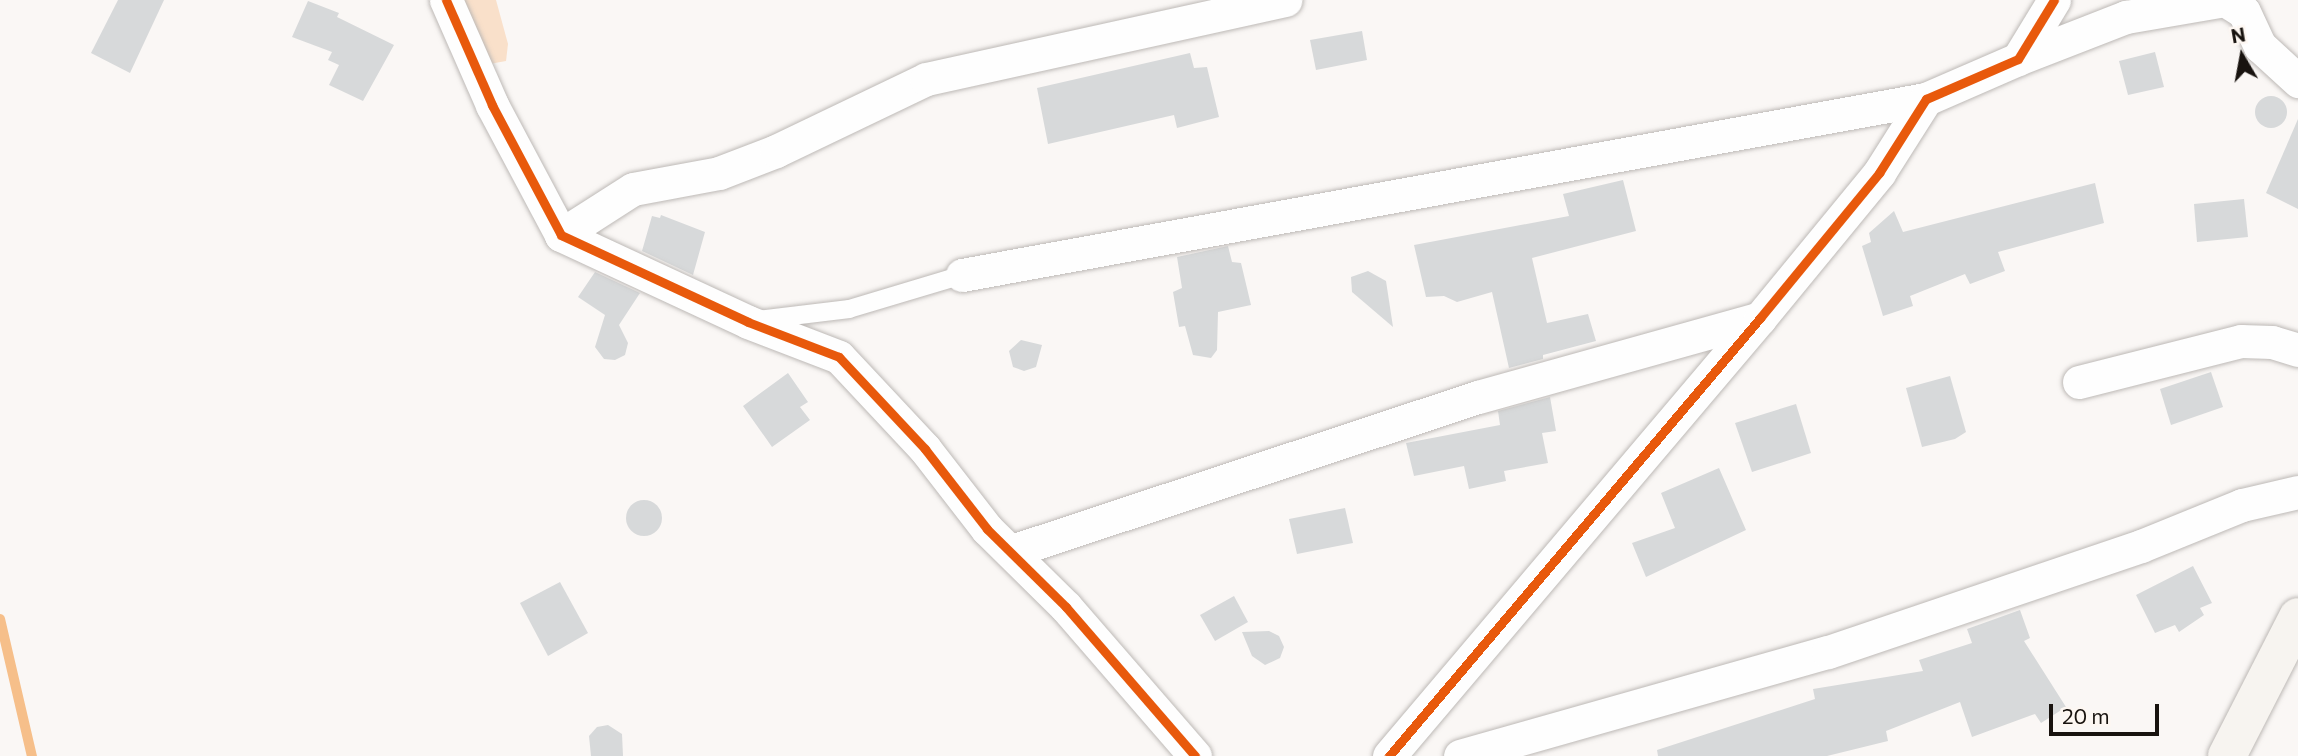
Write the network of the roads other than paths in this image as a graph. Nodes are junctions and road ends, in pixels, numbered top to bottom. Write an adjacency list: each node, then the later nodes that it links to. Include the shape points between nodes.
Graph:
1 (446, 0): 8 (street, via 492,105)
2 (1285, 0): 8 (street, via 926,79 776,151 719,173 633,189)
3 (2054, 0): 5 (street)
4 (2225, 0): 5 (street, via 2126,17); 6 (street, via 2244,12 2260,46)
5 (2018, 60): 7 (street)
6 (2298, 81)
7 (1926, 99): 9 (street); 10 (street, via 1879,173)
8 (561, 234): 11 (street)
9 (962, 275): 11 (lane, via 849,309)
10 (1760, 318): 15 (street, via 1478,397); 18 (street)
11 (748, 322): 15 (street, via 839,357 925,449 987,529)
12 (2298, 351): 13 (street, via 2272,342 2241,341)
13 (2078, 382)
14 (2298, 492): 19 (street, via 2242,505 2141,546 1828,652)
15 (1012, 551): 17 (street)
16 (2298, 617): 20 (main road)
17 (1195, 756)
18 (1389, 756)
19 (1461, 756)
20 (2227, 756)

